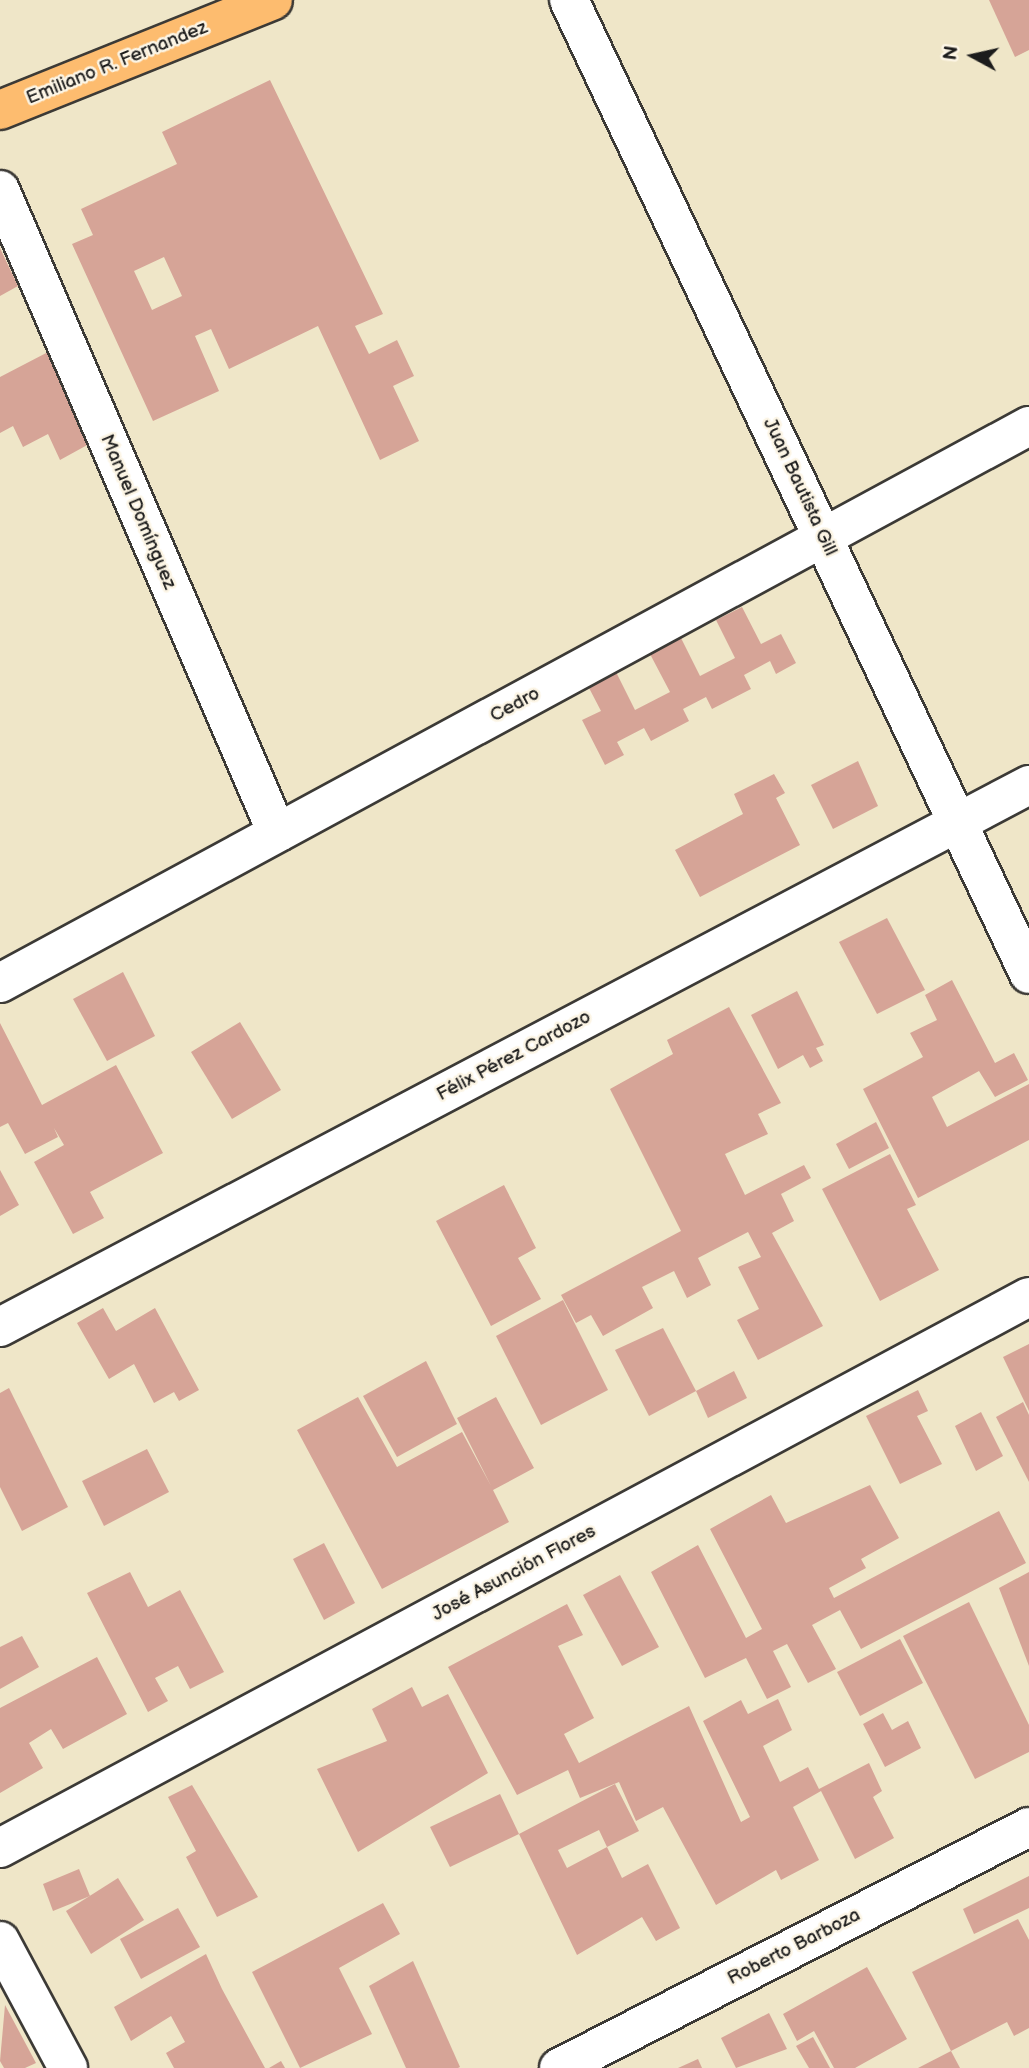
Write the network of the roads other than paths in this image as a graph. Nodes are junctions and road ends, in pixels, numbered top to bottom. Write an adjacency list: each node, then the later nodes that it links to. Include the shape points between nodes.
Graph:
1 (273, 0): 3 (main road, Emiliano R. Fernandez)
2 (569, 0): 6 (street, Juan Bautista Gill)
3 (0, 110)
4 (0, 190): 9 (street, Manuel Domínguez)
5 (1029, 426): 6 (street, Cedro)
6 (824, 538): 8 (street, Juan Bautista Gill); 9 (street, Cedro)
7 (1029, 785): 8 (street, Félix Pérez Cardozo)
8 (957, 823): 10 (street, Juan Bautista Gill); 13 (street, Félix Pérez Cardozo)
9 (277, 833): 11 (street, Cedro)
10 (1029, 974)
11 (0, 983)
12 (1029, 1297): 15 (street, José Asunción Flores)
13 (0, 1327)
14 (1029, 1827): 18 (street, Roberto Barboza)
15 (0, 1848)
16 (0, 1941): 17 (street)
17 (68, 2068)
18 (559, 2068)

